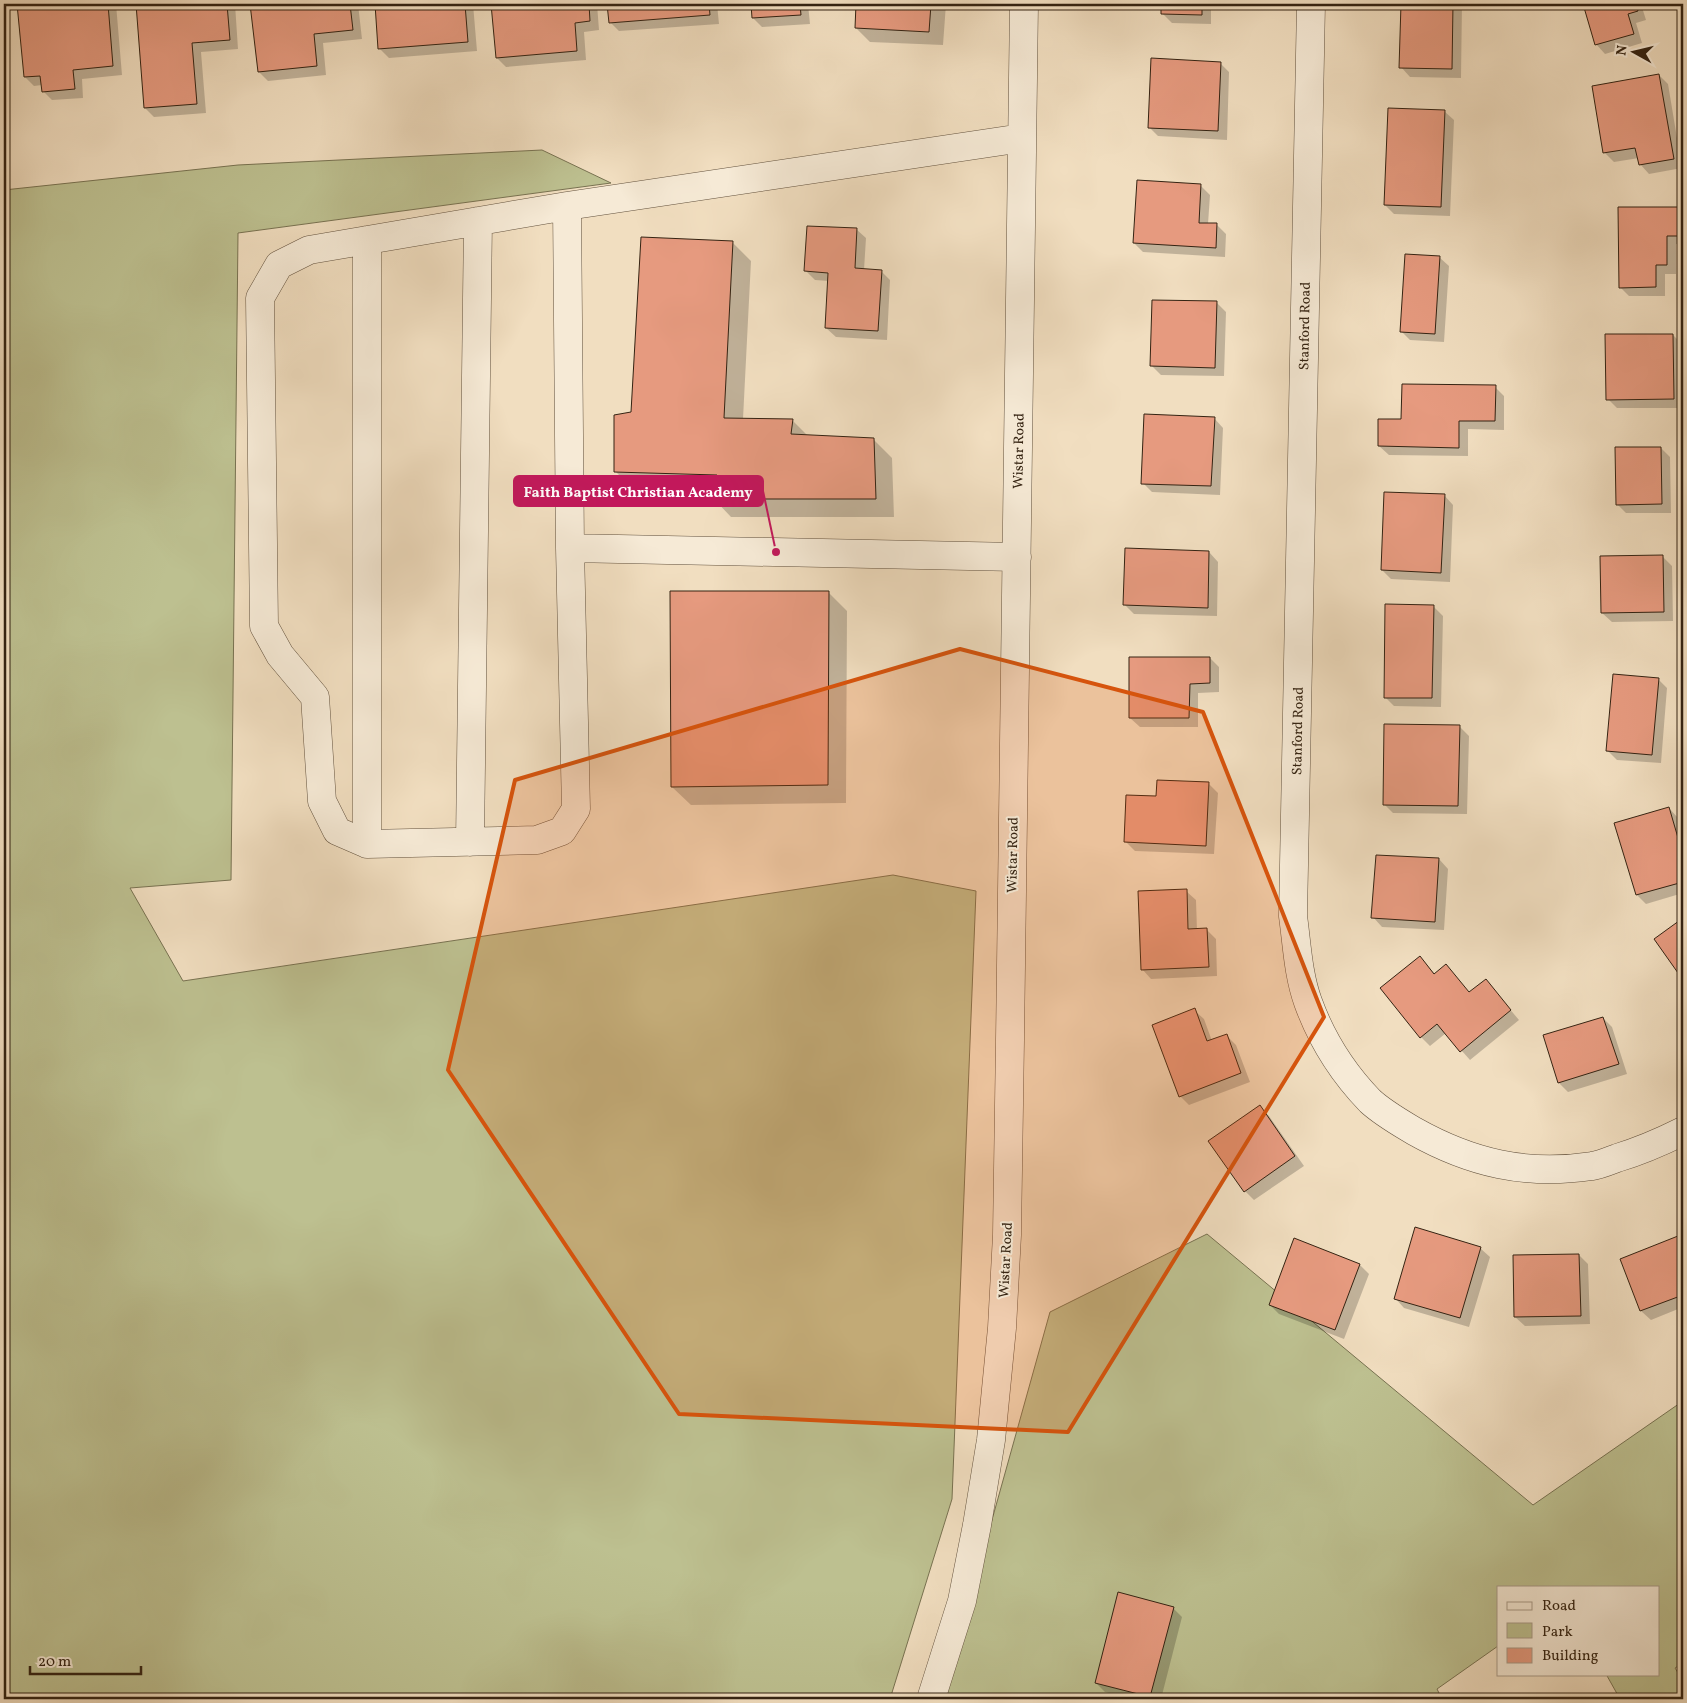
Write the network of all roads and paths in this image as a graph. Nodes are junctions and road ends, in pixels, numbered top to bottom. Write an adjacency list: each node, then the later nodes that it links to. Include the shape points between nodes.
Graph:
1 (1024, 4): 3 (street, Wistar Road)
2 (1311, 4): 11 (street, Stanford Road, via 1293,916 1300,975 1309,1003 1335,1058 1371,1101 1391,1118 1437,1144 1476,1160 1501,1166 1556,1170 1594,1166 1655,1146)
3 (1022, 138): 4 (street); 8 (street, Wistar Road)
4 (568, 206): 5 (street); 7 (street)
5 (478, 221): 6 (street); 9 (street)
6 (368, 240): 10 (street); 10 (street, via 309,250 279,265 260,298 264,626 280,655 314,697 322,801 337,831)
7 (570, 548): 8 (street); 9 (street, via 576,809 562,831 537,840)
8 (1017, 557): 12 (street, Wistar Road, via 1007,1225 1002,1328 991,1440 978,1525 962,1601)
9 (470, 842): 10 (street)
10 (367, 844)
11 (1683, 1131)
12 (931, 1699)

